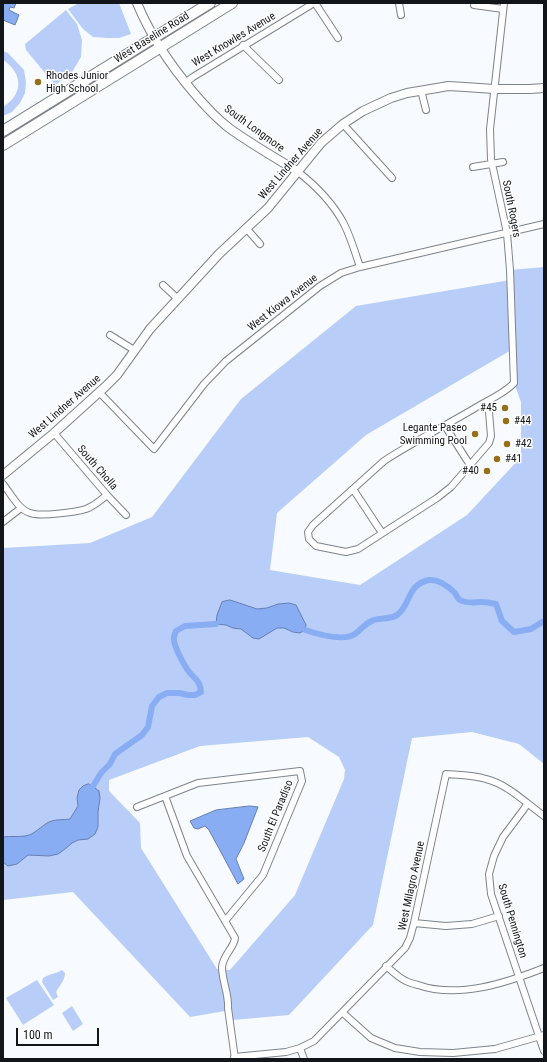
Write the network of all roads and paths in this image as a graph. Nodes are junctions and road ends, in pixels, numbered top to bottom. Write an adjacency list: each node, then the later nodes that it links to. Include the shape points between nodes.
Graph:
1 (137, 3): 9 (street, South Longmore)
2 (210, 3): 9 (main road, West Baseline Road)
3 (232, 3): 12 (main road, West Baseline Road)
4 (314, 3): 10 (street); 11 (street, West Knowles Avenue)
5 (399, 3): 8 (street)
6 (474, 5): 7 (street)
7 (503, 6): 16 (street, South Rogers)
8 (401, 15)
9 (154, 38): 12 (street, South Longmore); 20 (main road, West Baseline Road)
10 (338, 38)
11 (243, 45): 13 (street); 14 (street, West Knowles Avenue)
12 (160, 48): 14 (street, South Longmore); 21 (main road, West Baseline Road)
13 (278, 80)
14 (185, 83): 25 (street, South Longmore, via 228,127)
15 (544, 88): 16 (street, West Lindner Avenue)
16 (494, 89): 17 (street, West Lindner Avenue, via 448,86); 23 (street, South Rogers, via 490,129)
17 (421, 90): 18 (street); 19 (street, West Lindner Avenue, via 391,98)
18 (426, 110)
19 (343, 124): 25 (street, West Lindner Avenue, via 321,143); 26 (street)
20 (3, 131)
21 (3, 145)
22 (503, 162): 23 (street)
23 (492, 163): 24 (street); 29 (street, South Rogers)
24 (474, 167)
25 (296, 171): 28 (street, West Lindner Avenue, via 268,208); 31 (street, South Longmore, via 315,186 344,222)
26 (392, 178)
27 (544, 224): 29 (street, West Kiowa Avenue)
28 (246, 228): 30 (street); 33 (street, West Lindner Avenue)
29 (507, 233): 31 (street, West Kiowa Avenue); 37 (street, South Rogers, via 514,383 509,389)
30 (260, 244)
31 (360, 267): 36 (street, West Kiowa Avenue, via 341,273 320,286 226,362 204,384 154,449)
32 (163, 285): 33 (street)
33 (178, 299): 35 (street, West Lindner Avenue)
34 (110, 335): 35 (street)
35 (134, 350): 36 (street, West Lindner Avenue, via 117,375)
36 (100, 393): 39 (street, West Lindner Avenue)
37 (484, 403): 38 (street, South Rogers); 40 (street, South Rogers, via 489,412 491,436 489,443)
38 (445, 426): 40 (street); 43 (street, South Rogers, via 384,461)
39 (54, 433): 41 (street, West Lindner Avenue); 44 (street, South Cholla)
40 (470, 465): 48 (street, South Rogers, via 452,487)
41 (3, 475)
42 (3, 484): 45 (street)
43 (353, 489): 48 (street); 48 (street, South Rogers, via 313,525 308,532 309,540 316,546 346,552 358,549)
44 (107, 495): 45 (street, via 96,504 77,511 39,515); 46 (street, South Cholla)
45 (21, 508): 47 (street)
46 (126, 515)
47 (3, 522)
48 (382, 533)
49 (165, 796): 51 (street, South El Paradiso); 54 (street, via 187,856); 54 (street, South El Paradiso, via 198,783 300,771 302,781 263,875)
50 (527, 804): 52 (street, West Milagro Avenue); 53 (street, South Pennington, via 503,837 489,874 491,894); 55 (street, West Milagro Avenue, via 495,782 446,774)
51 (137, 807)
52 (544, 816)
53 (499, 916): 55 (street, via 472,924 446,926); 58 (street, South Pennington)
54 (225, 920): 63 (street, via 235,938 222,965 224,1001 228,1008)
55 (414, 923): 56 (street, West Milagro Avenue, via 405,948)
56 (386, 966): 58 (street, via 406,981 428,989 463,990); 59 (street, West Milagro Avenue)
57 (544, 968): 58 (street)
58 (520, 978): 60 (street, South Pennington)
59 (342, 1013): 60 (street, via 371,1038 395,1048 420,1052 453,1053 495,1049); 61 (street, West Milagro Avenue, via 314,1041)
60 (542, 1036): 62 (street, South Pennington)
61 (300, 1048): 63 (street, West Milagro Avenue); 64 (street)
62 (544, 1051)
63 (235, 1058)
64 (304, 1059)

